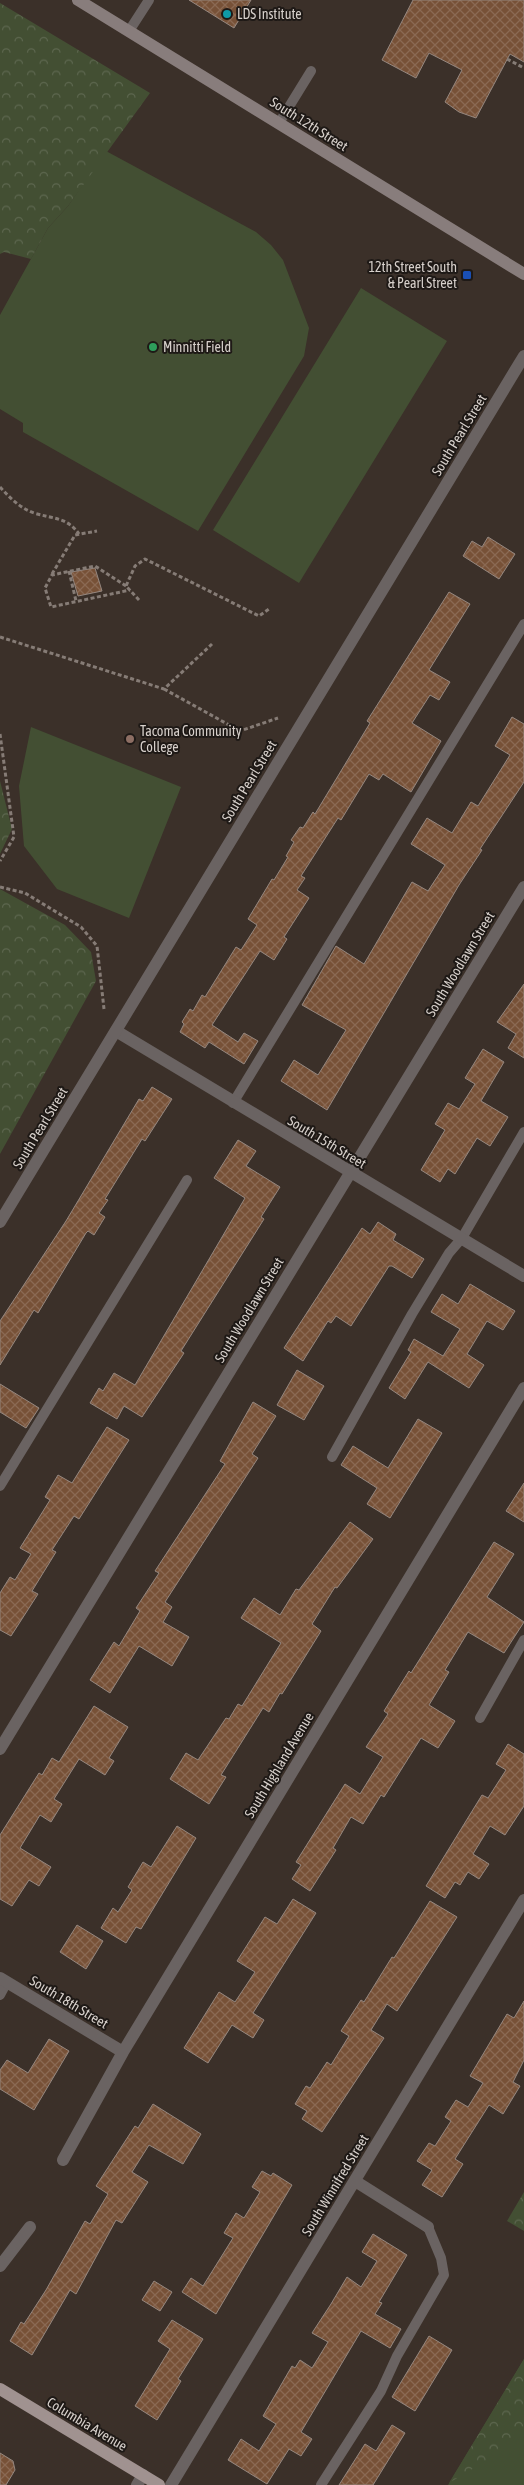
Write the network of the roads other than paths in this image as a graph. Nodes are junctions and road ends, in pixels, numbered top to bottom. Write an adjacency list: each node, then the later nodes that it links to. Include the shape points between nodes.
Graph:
1 (78, 0): 3 (main road, South 12th Street)
2 (150, 0): 3 (lane)
3 (129, 32): 5 (main road, South 12th Street)
4 (311, 71): 5 (lane)
5 (279, 123): 6 (main road, South 12th Street)
6 (524, 274)
7 (524, 356): 10 (street, South Pearl Street)
8 (524, 624): 11 (lane)
9 (524, 887): 13 (street, South Woodlawn Street)
10 (116, 1031): 11 (street, South 15th Street); 15 (street, South Pearl Street)
11 (233, 1103): 13 (street, South 15th Street)
12 (524, 1132): 16 (lane)
13 (350, 1173): 16 (street, South 15th Street); 23 (street, South Woodlawn Street)
14 (187, 1180): 20 (lane)
15 (0, 1222)
16 (462, 1238): 17 (street, South 15th Street); 19 (lane, via 412,1314)
17 (524, 1276)
18 (524, 1388): 27 (street, South Highland Avenue)
19 (332, 1457)
20 (0, 1486)
21 (524, 1640): 22 (lane)
22 (480, 1718)
23 (0, 1749)
24 (524, 1900): 29 (street, South Winnifred Street)
25 (4, 1980): 26 (lane); 27 (street, South 18th Street)
26 (0, 1995)
27 (123, 2052): 28 (street, South Highland Avenue)
28 (63, 2160)
29 (355, 2181): 31 (street); 36 (street, South Winnifred Street)
30 (30, 2227): 32 (street)
31 (428, 2227): 37 (lane, via 441,2258 444,2275 397,2356 381,2391)
32 (0, 2266)
33 (0, 2389): 34 (main road, Columbia Avenue)
34 (140, 2480): 35 (main road, Columbia Avenue)
35 (159, 2485)
36 (171, 2485)
37 (321, 2485)

